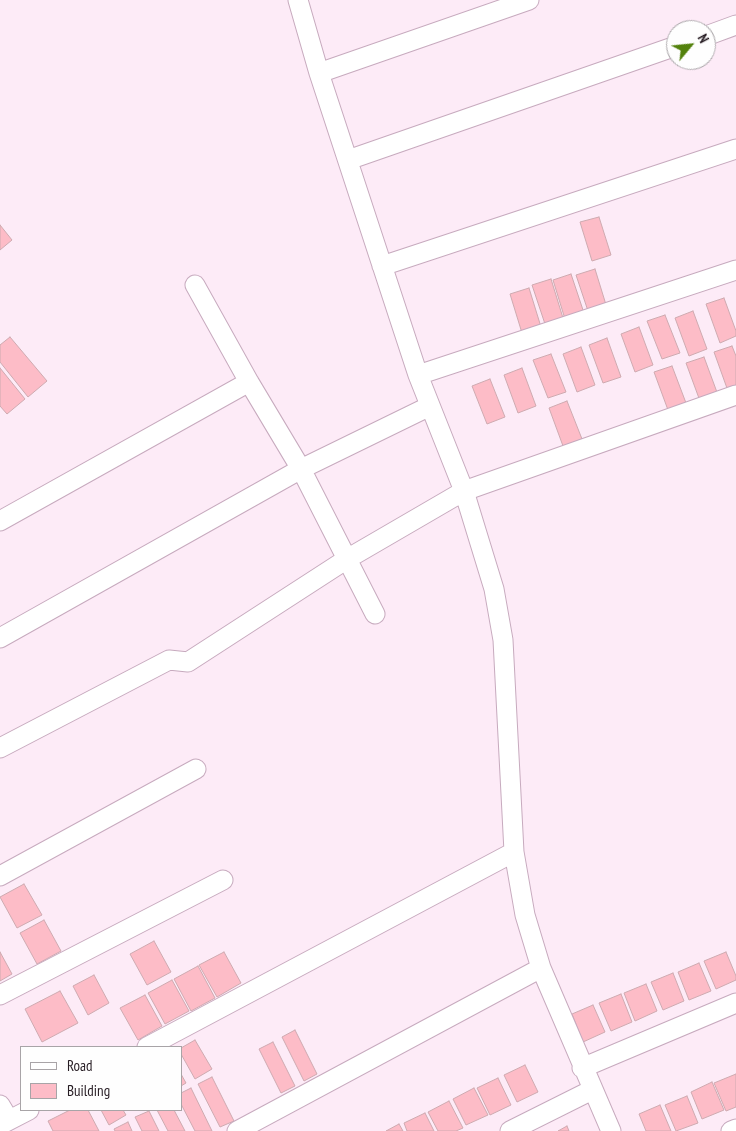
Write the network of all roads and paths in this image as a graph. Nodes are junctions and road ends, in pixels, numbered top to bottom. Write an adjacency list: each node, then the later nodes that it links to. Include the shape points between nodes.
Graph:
1 (298, 0): 6 (street)
2 (529, 0): 6 (street)
3 (736, 25): 4 (street)
4 (716, 32)
5 (666, 49): 8 (street)
6 (319, 74): 8 (street)
7 (736, 149): 9 (street)
8 (348, 160): 9 (street)
9 (382, 266): 12 (street)
10 (736, 270): 12 (street)
11 (195, 285): 13 (street)
12 (418, 375): 15 (street)
13 (249, 382): 16 (street); 18 (street)
14 (736, 395): 17 (street)
15 (430, 406): 16 (street); 17 (street)
16 (301, 469): 19 (street); 21 (street)
17 (464, 491): 19 (street); 24 (street, via 494,589 503,640)
18 (0, 520)
19 (347, 559): 20 (street); 22 (street, via 188,662 169,660)
20 (375, 614)
21 (0, 638)
22 (0, 748)
23 (196, 768): 25 (street)
24 (514, 852): 27 (street, via 525,915); 30 (street)
25 (0, 876)
26 (223, 880): 28 (street)
27 (541, 968): 31 (street); 36 (street)
28 (0, 995)
29 (736, 1003): 31 (street)
30 (149, 1046)
31 (582, 1068): 32 (street)
32 (592, 1090): 37 (street); 38 (street)
33 (25, 1111): 34 (street)
34 (3, 1117)
35 (736, 1129): 39 (street)
36 (237, 1131)
37 (510, 1131)
38 (611, 1131)
39 (731, 1131)

